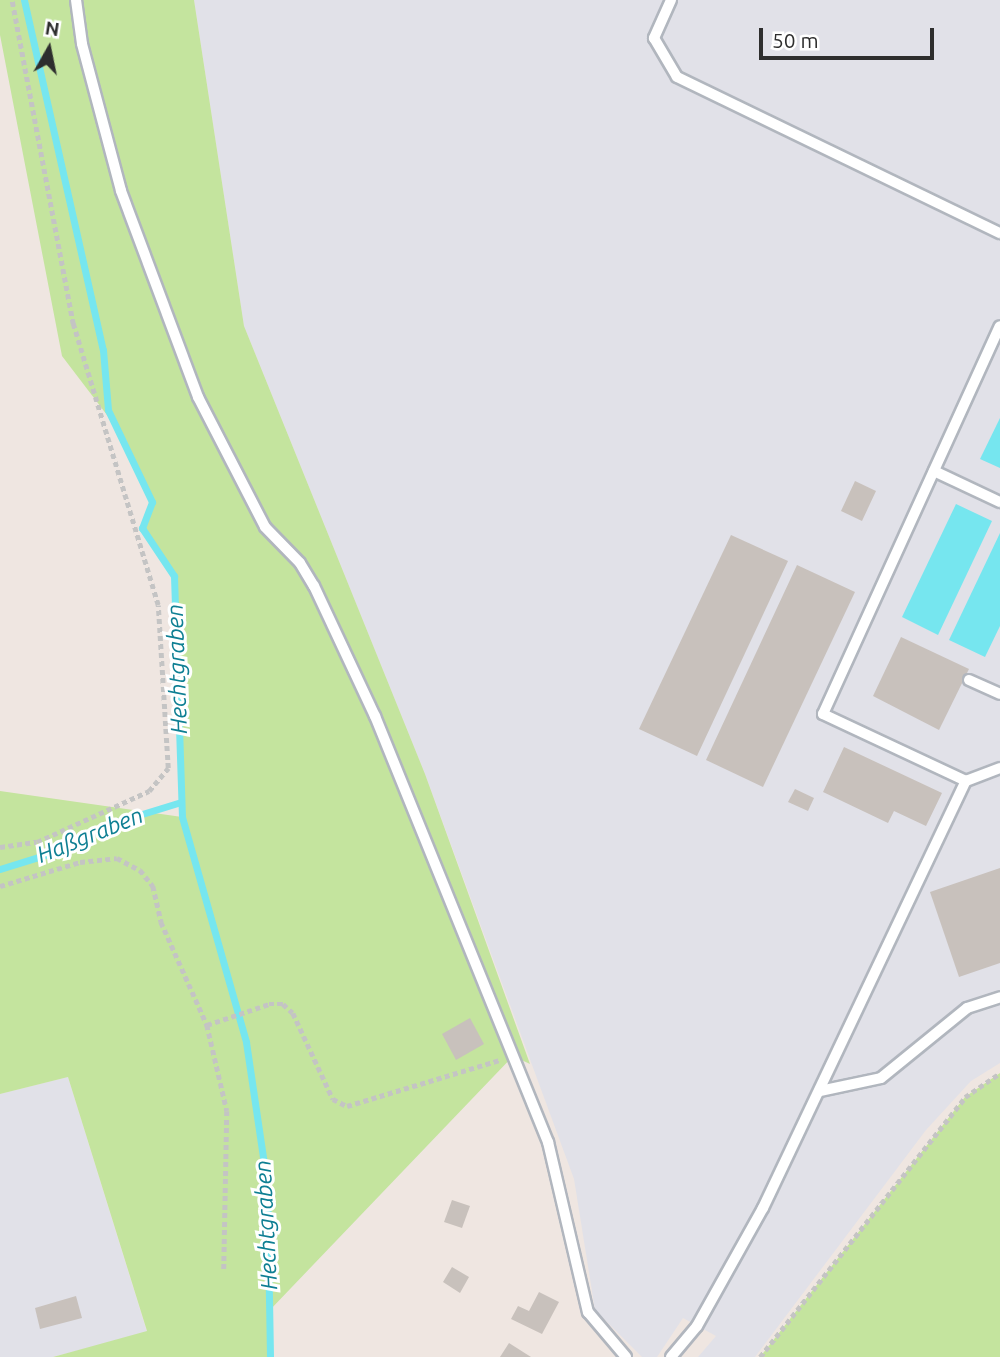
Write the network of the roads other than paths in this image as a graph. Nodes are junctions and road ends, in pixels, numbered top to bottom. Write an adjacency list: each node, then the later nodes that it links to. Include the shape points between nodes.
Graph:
1 (76, 0): 13 (lane, via 82,44 121,191 198,397 265,527 300,563 314,586 375,716 560,1181 589,1312)
2 (671, 0): 3 (lane, via 654,38 677,77)
3 (1000, 233)
4 (1000, 326): 5 (lane)
5 (934, 471): 6 (lane); 10 (lane, via 823,715)
6 (1000, 502)
7 (969, 680): 8 (lane)
8 (1000, 694)
9 (1000, 768): 10 (lane)
10 (966, 781): 12 (lane)
11 (1000, 997): 12 (lane, via 967,1008 881,1078)
12 (820, 1091): 14 (lane, via 710,1302)
13 (626, 1357)
14 (671, 1357)

